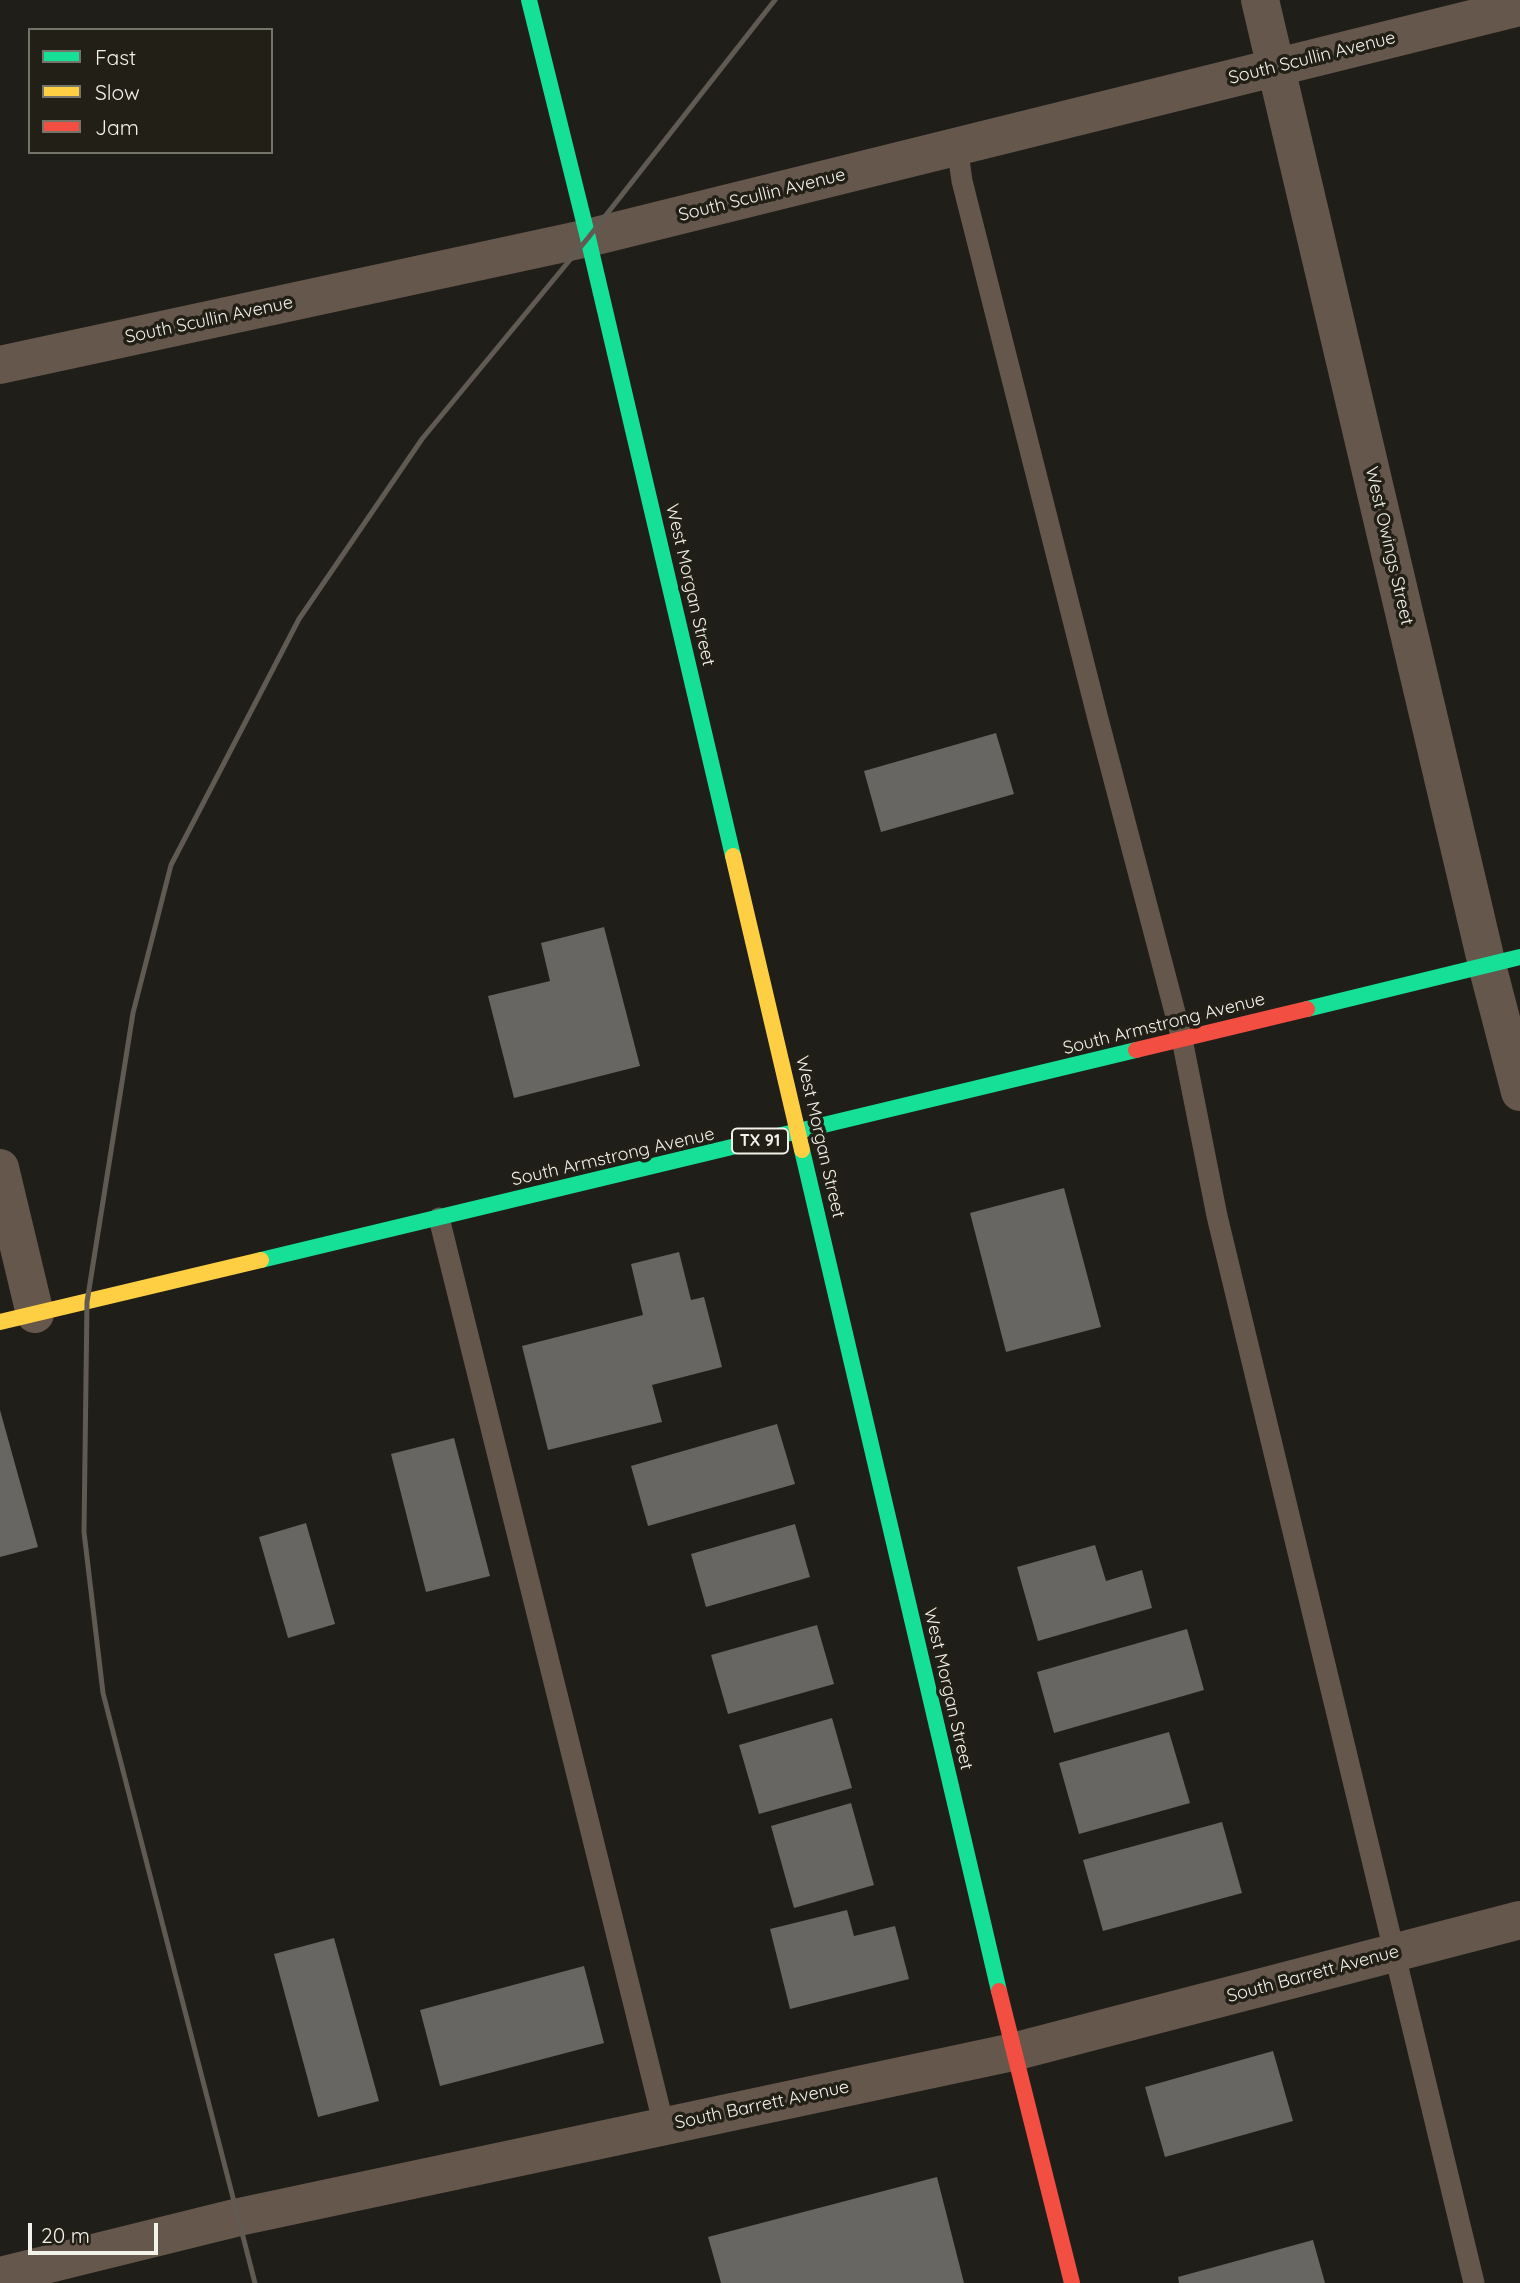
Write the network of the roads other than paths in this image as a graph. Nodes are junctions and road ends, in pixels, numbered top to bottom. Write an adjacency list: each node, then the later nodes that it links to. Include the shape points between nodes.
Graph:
1 (529, 0): 6 (street, West Morgan Street)
2 (1260, 0): 4 (street, West Owings Street)
3 (1520, 7): 4 (street, South Scullin Avenue)
4 (1277, 66): 5 (street, South Scullin Avenue); 8 (street, West Owings Street)
5 (957, 146): 6 (street, South Scullin Avenue); 9 (lane, via 972,221)
6 (588, 238): 7 (street, South Scullin Avenue); 11 (street, West Morgan Street)
7 (0, 365)
8 (1504, 961): 9 (street, South Armstrong Avenue / TX 91); 10 (street, West Owings Street)
9 (1182, 1039): 11 (street, South Armstrong Avenue / TX 91); 16 (lane, via 1217,1216)
10 (1520, 1092)
11 (799, 1132): 13 (street, South Armstrong Avenue / TX 91); 17 (street, West Morgan Street)
12 (0, 1168): 14 (street)
13 (439, 1218): 14 (street, South Armstrong Avenue / TX 91); 18 (lane)
14 (18, 1318)
15 (1520, 1920): 16 (street, South Barrett Avenue)
16 (1394, 1953): 17 (street, South Barrett Avenue); 21 (lane)
17 (1013, 2052): 18 (street, South Barrett Avenue); 20 (street, West Morgan Street)
18 (664, 2126): 19 (street, South Barrett Avenue, via 239,2217)
19 (0, 2276)
20 (1072, 2283)
21 (1474, 2283)

